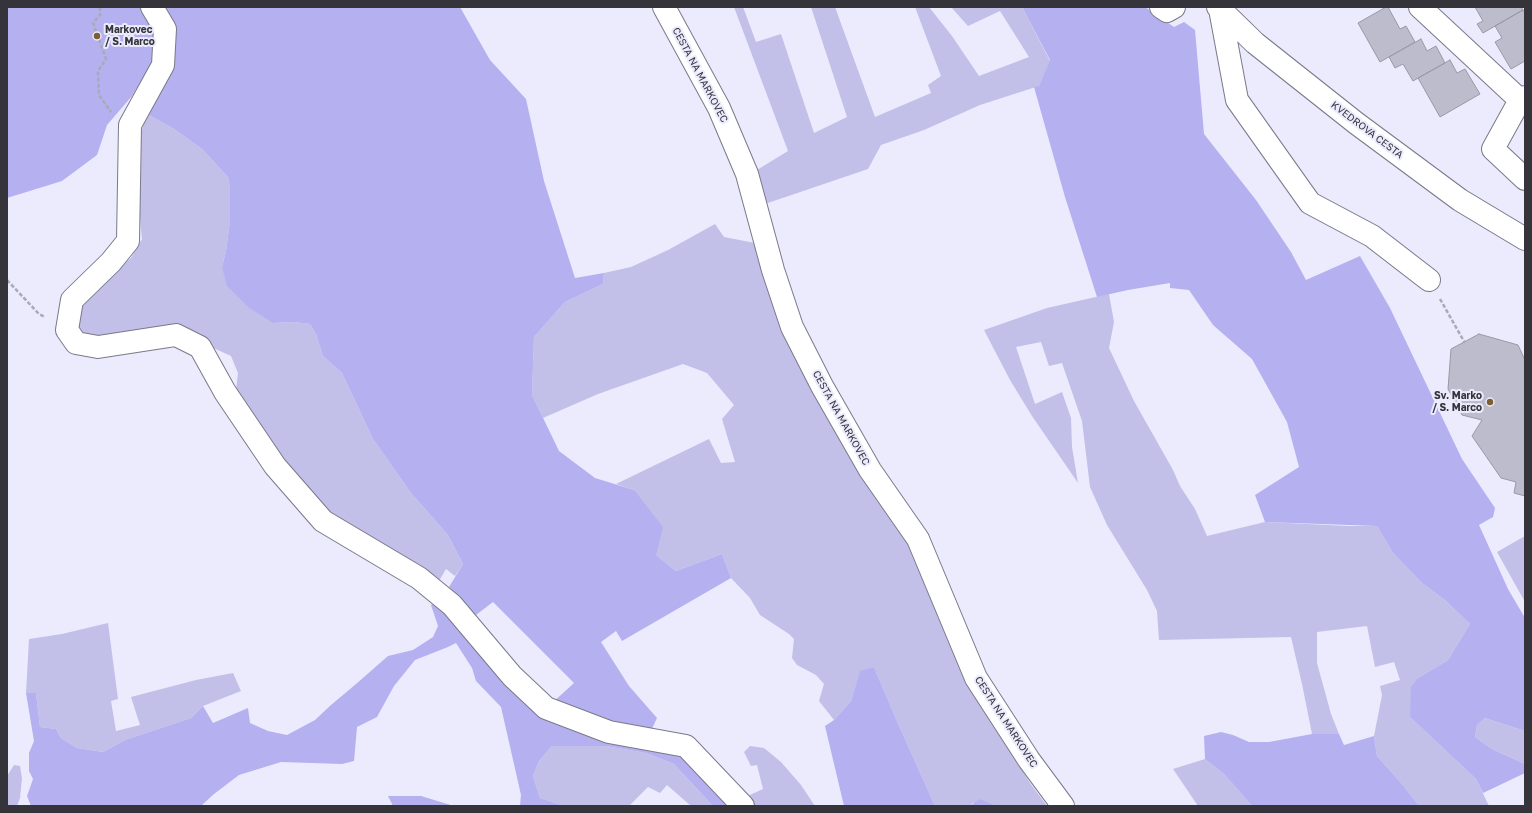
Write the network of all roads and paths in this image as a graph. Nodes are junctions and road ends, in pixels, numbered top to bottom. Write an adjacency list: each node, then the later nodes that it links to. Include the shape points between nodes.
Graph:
1 (100, 7): 9 (path, via 100,15 92,22 106,59 98,71 99,95)
2 (152, 7): 14 (street, via 165,29 163,64 130,125 128,241 111,262 72,300)
3 (664, 7): 17 (street, CESTA NA MARKOVEC, via 719,108 747,174 773,270 792,327 870,470 918,539 976,678 1029,760)
4 (1160, 7): 5 (street, via 1167,11)
5 (1174, 7)
6 (1420, 7): 8 (street)
7 (1219, 8): 11 (street, KVEDROVA CESTA, via 1255,43 1356,122 1460,200); 13 (street, via 1237,100 1310,203 1372,236)
8 (1522, 99): 10 (street, via 1493,149)
9 (114, 117)
10 (1525, 179)
11 (1525, 239)
12 (7, 280): 14 (path, via 39,314)
13 (1429, 280): 15 (path)
14 (67, 330): 16 (street, via 76,343 98,346 176,335 200,348 225,392 275,466 324,521 419,578 452,605 512,676 546,708 609,732 686,746)
15 (1465, 343)
16 (743, 806)
17 (1063, 806)

